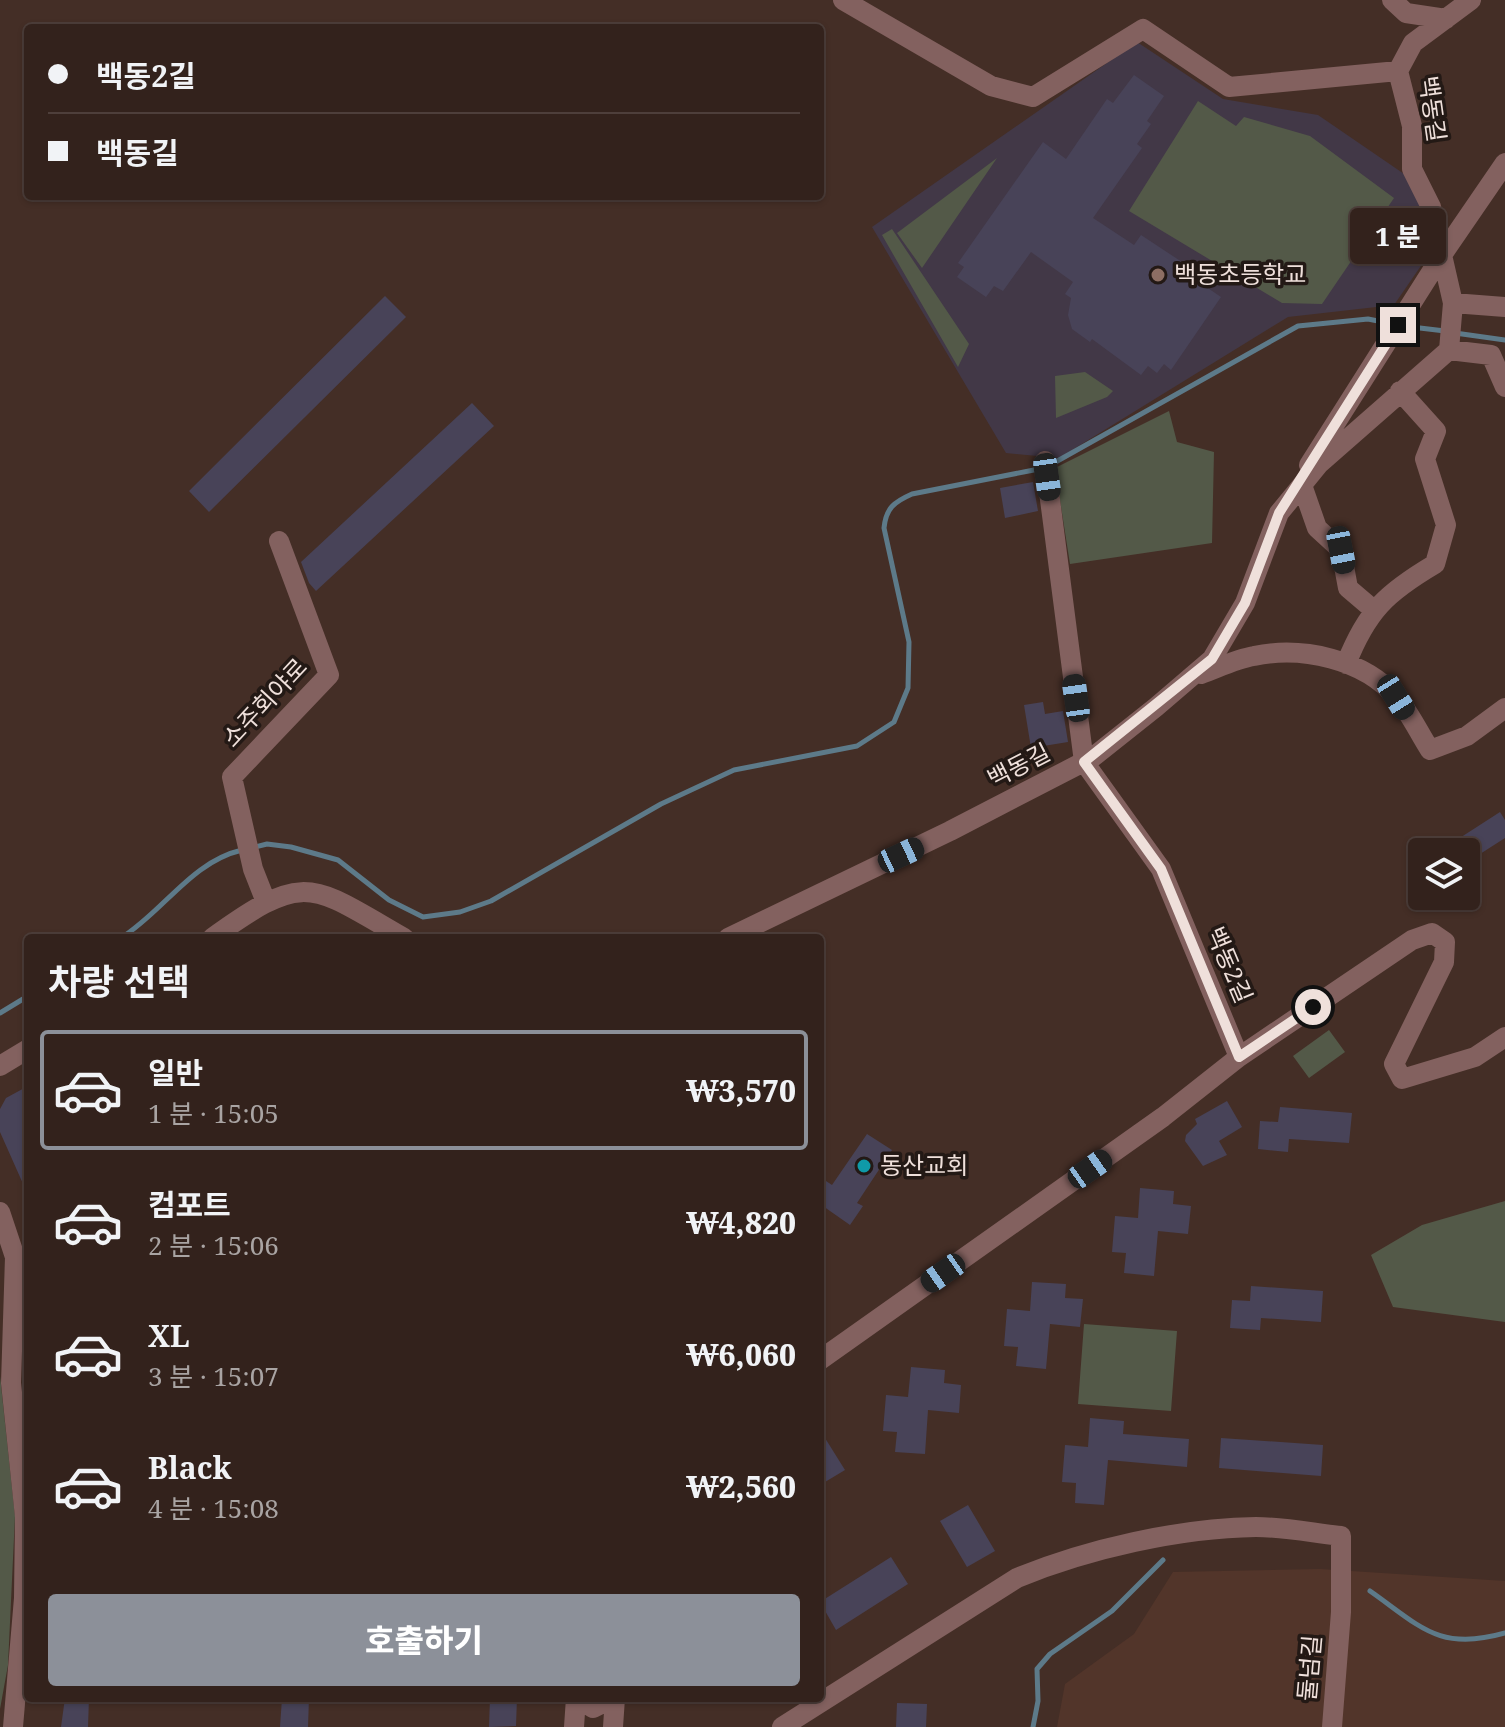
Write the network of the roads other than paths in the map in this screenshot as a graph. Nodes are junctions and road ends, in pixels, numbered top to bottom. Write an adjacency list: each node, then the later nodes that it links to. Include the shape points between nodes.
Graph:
1 (843, 0): 5 (street, via 991,86 1033,97 1143,29 1229,87)
2 (1392, 0): 4 (street, via 1406,13)
3 (1471, 0): 4 (street, 백동길)
4 (1446, 19): 5 (street, 백동길, via 1413,43)
5 (1398, 71): 7 (street, 백동길, via 1412,126 1412,169 1431,207)
6 (1505, 163): 7 (street, 백동길)
7 (1444, 252): 8 (street, 백동길); 15 (street, 백동길)
8 (1453, 303): 9 (street); 10 (street, 백동길)
9 (1505, 307)
10 (1449, 350): 11 (street, via 1491,355); 12 (street, 백동길)
11 (1505, 387)
12 (1400, 391): 14 (street, 백동길); 17 (street, via 1436,431 1425,459 1446,525 1435,564 1402,584)
13 (1045, 461): 21 (street, 백동2길)
14 (1302, 485): 15 (street, 백동길); 17 (street, via 1317,528 1341,550 1348,588)
15 (1279, 513): 19 (street, 백동길, via 1245,603 1212,659)
16 (279, 541): 22 (street, 소주회야로, via 329,675 232,777)
17 (1375, 611): 18 (street, via 1362,624)
18 (1346, 664): 19 (street, via 1278,652); 20 (street, via 1396,697 1430,750 1467,736)
19 (1190, 678): 21 (street, 백동길)
20 (1505, 708)
21 (1084, 762): 25 (street, 백동길); 28 (street, 백동2길, via 1161,869)
22 (266, 902): 23 (street); 24 (street, via 284,893 321,893)
23 (218, 934)
24 (397, 934)
25 (736, 934)
26 (1505, 1037): 28 (street, via 1475,1057 1402,1079 1394,1064 1444,962 1445,942 1432,933 1412,940)
27 (24, 1051): 29 (street)
28 (1239, 1057): 32 (street, via 1163,1117)
29 (0, 1066)
30 (0, 1212): 31 (street, via 15,1257)
31 (22, 1318): 33 (street, via 11,1383)
32 (824, 1357)
33 (24, 1507)
34 (24, 1564): 41 (street)
35 (824, 1700): 45 (street, 둘넘길, via 1017,1578 1058,1561 1134,1541 1256,1527 1341,1536)
36 (576, 1702): 42 (street)
37 (583, 1702): 38 (street, via 593,1708)
38 (606, 1702)
39 (614, 1702): 43 (street)
40 (821, 1702): 44 (street, 둘넘길)
41 (13, 1727)
42 (574, 1727)
43 (613, 1727)
44 (782, 1727)
45 (1332, 1727)

